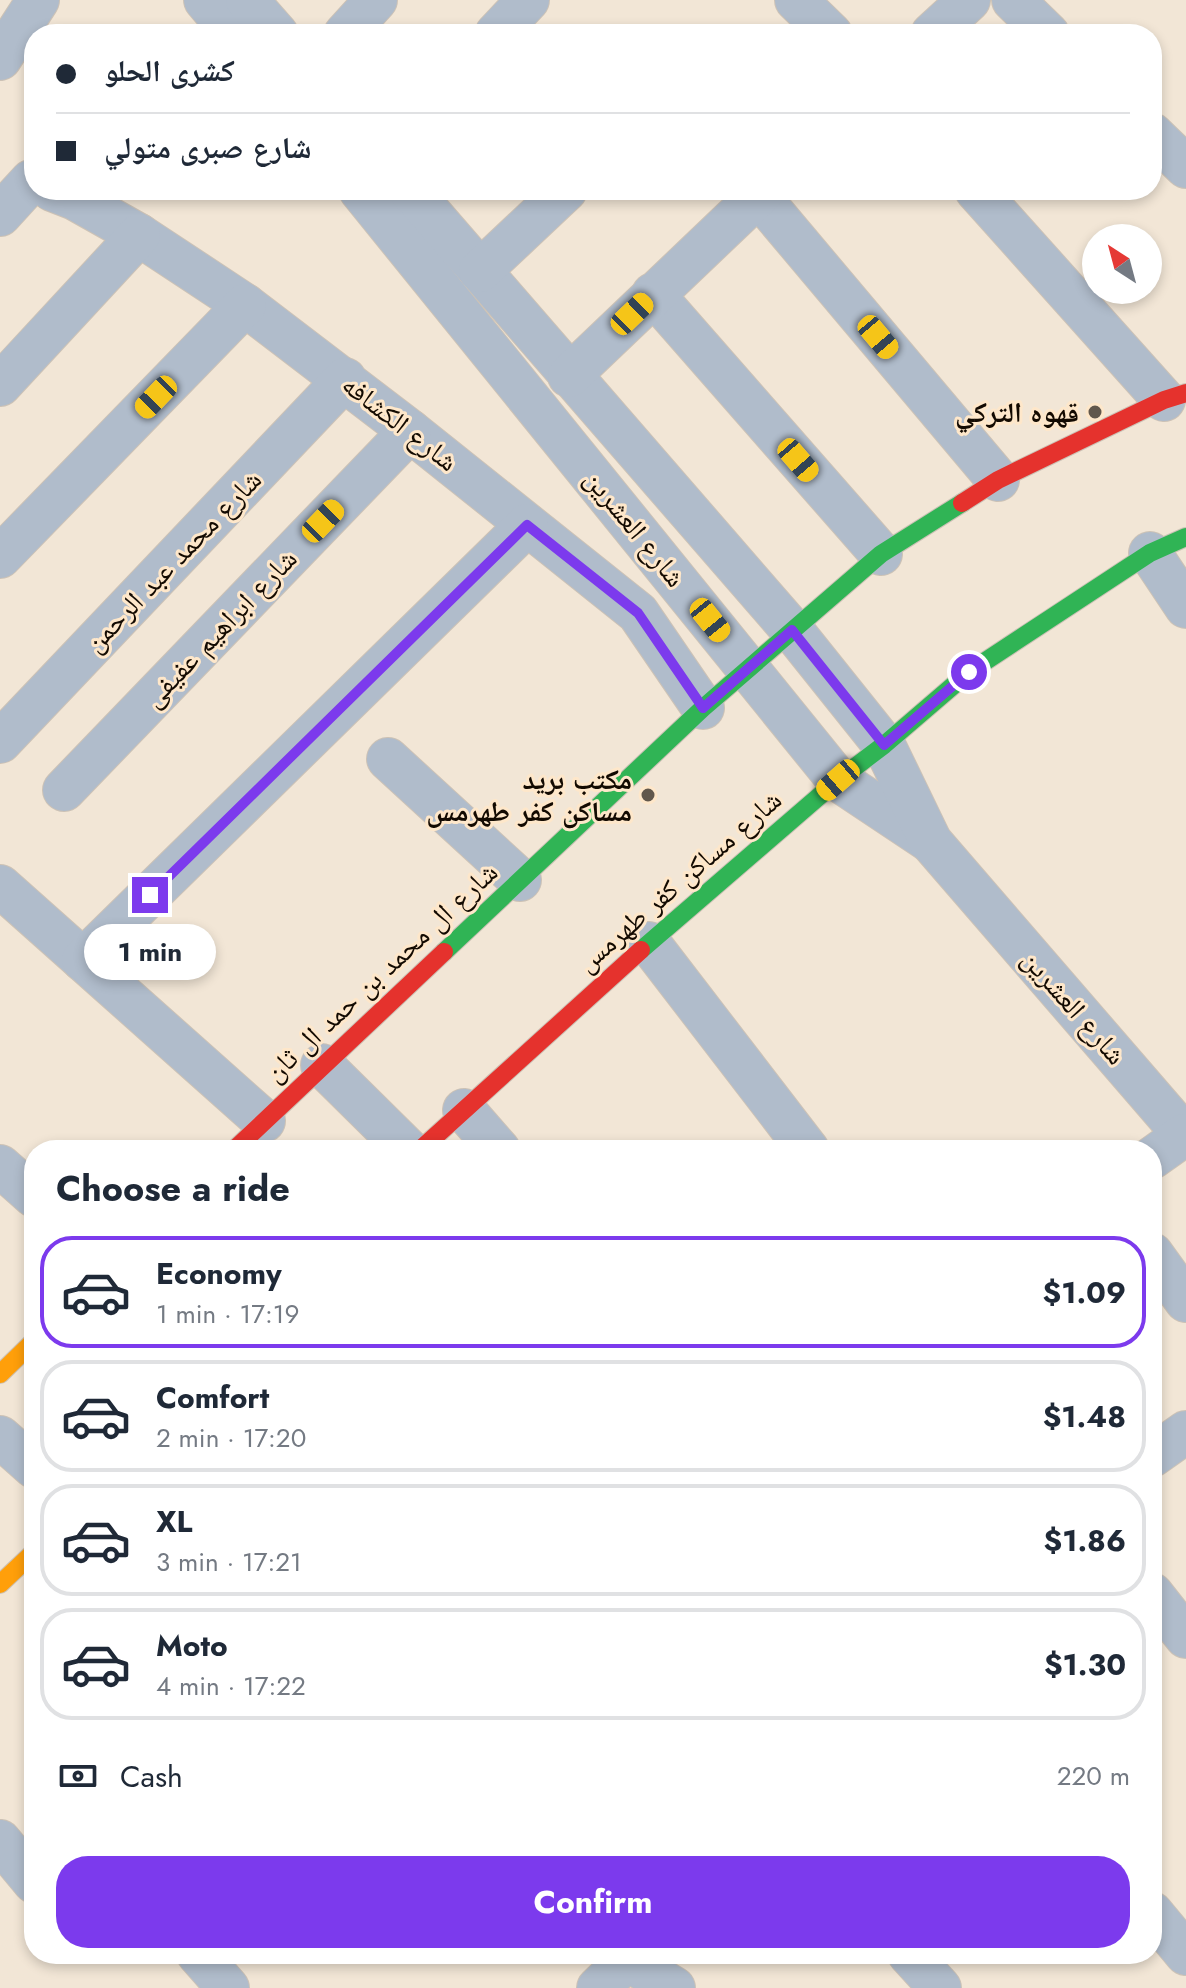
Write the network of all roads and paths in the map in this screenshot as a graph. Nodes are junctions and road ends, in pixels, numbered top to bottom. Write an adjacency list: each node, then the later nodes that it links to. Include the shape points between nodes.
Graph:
1 (38, 0): 14 (street)
2 (376, 0): 9 (street)
3 (528, 0): 10 (street)
4 (796, 0): 11 (street)
5 (969, 0): 12 (street)
6 (1013, 0): 13 (street)
7 (222, 17): 8 (street)
8 (245, 24)
9 (354, 24)
10 (505, 24)
11 (821, 24)
12 (943, 24)
13 (1038, 24)
14 (0, 59)
15 (1162, 144): 16 (street)
16 (1186, 167)
17 (24, 199): 25 (street)
18 (74, 200): 26 (street, شارع الكشافه)
19 (368, 200): 42 (street, شارع العشرين)
20 (419, 200): 27 (street, شارع العشرين)
21 (555, 200): 27 (street)
22 (754, 200): 28 (street)
23 (767, 200): 35 (street)
24 (986, 200): 33 (street)
25 (0, 215)
26 (139, 235): 29 (street, شارع الكشافه); 32 (street)
27 (480, 271): 30 (street, شارع العشرين)
28 (653, 294): 30 (street); 38 (street)
29 (245, 305): 31 (street, شارع الكشافه); 39 (street)
30 (569, 376): 41 (street, شارع العشرين)
31 (345, 379): 34 (street, شارع الكشافه); 44 (street, شارع محمد عبد الرحمن)
32 (0, 385)
33 (1175, 396): 35 (street, شارع ال محمد بن حمد ال ثان)
34 (410, 431): 36 (street, شارع الكشافه); 48 (street, شارع ابراهيم عفيفى)
35 (998, 480): 38 (street, شارع ال محمد بن حمد ال ثان)
36 (527, 525): 43 (street, شارع الكشافه, via 638,613); 53 (street)
37 (1168, 545): 40 (street); 45 (street, شارع مساكن كفر طهرمس, via 969,672)
38 (881, 554): 41 (street, شارع ال محمد بن حمد ال ثان)
39 (0, 557)
40 (1186, 607)
41 (792, 630): 42 (street, شارع ال محمد بن حمد ال ثان); 45 (street, شارع العشرين)
42 (749, 668): 43 (street, شارع ال محمد بن حمد ال ثان); 47 (street, شارع العشرين)
43 (703, 708): 50 (street, شارع ال محمد بن حمد ال ثان)
44 (0, 742)
45 (884, 745): 47 (street, شارع مساكن كفر طهرمس); 49 (street, شارع العشرين)
46 (388, 759): 50 (street)
47 (838, 780): 49 (street, شارع العشرين); 52 (street, شارع مساكن كفر طهرمس)
48 (64, 790)
49 (931, 842): 62 (street, شارع العشرين)
50 (520, 880): 54 (street, شارع ال محمد بن حمد ال ثان)
51 (0, 886): 53 (street)
52 (649, 943): 55 (street, شارع مساكن كفر طهرمس); 61 (street)
53 (83, 960): 56 (street)
54 (322, 1065): 56 (street, شارع ال محمد بن حمد ال ثان); 58 (street)
55 (464, 1110): 59 (street, شارع مساكن كفر طهرمس); 60 (street)
56 (264, 1121): 57 (street, شارع ال محمد بن حمد ال ثان)
57 (244, 1140)
58 (398, 1140)
59 (431, 1140)
60 (490, 1140)
61 (800, 1140)
62 (1174, 1143)
63 (0, 1166): 64 (street)
64 (24, 1187)
65 (1162, 1268): 66 (street)
66 (1186, 1301)
67 (24, 1351): 68 (street)
68 (0, 1374)
69 (1186, 1432): 71 (street)
70 (0, 1437): 72 (street)
71 (1162, 1449)
72 (24, 1458)
73 (1162, 1607): 74 (street)
74 (1186, 1637)
75 (0, 1841): 76 (street)
76 (24, 1870)
77 (1162, 1925): 78 (street)
78 (1186, 1954)
79 (207, 1964): 82 (street)
80 (918, 1964): 84 (street)
81 (614, 1967): 83 (street)
82 (228, 1988)
83 (674, 1988)
84 (940, 1988)

